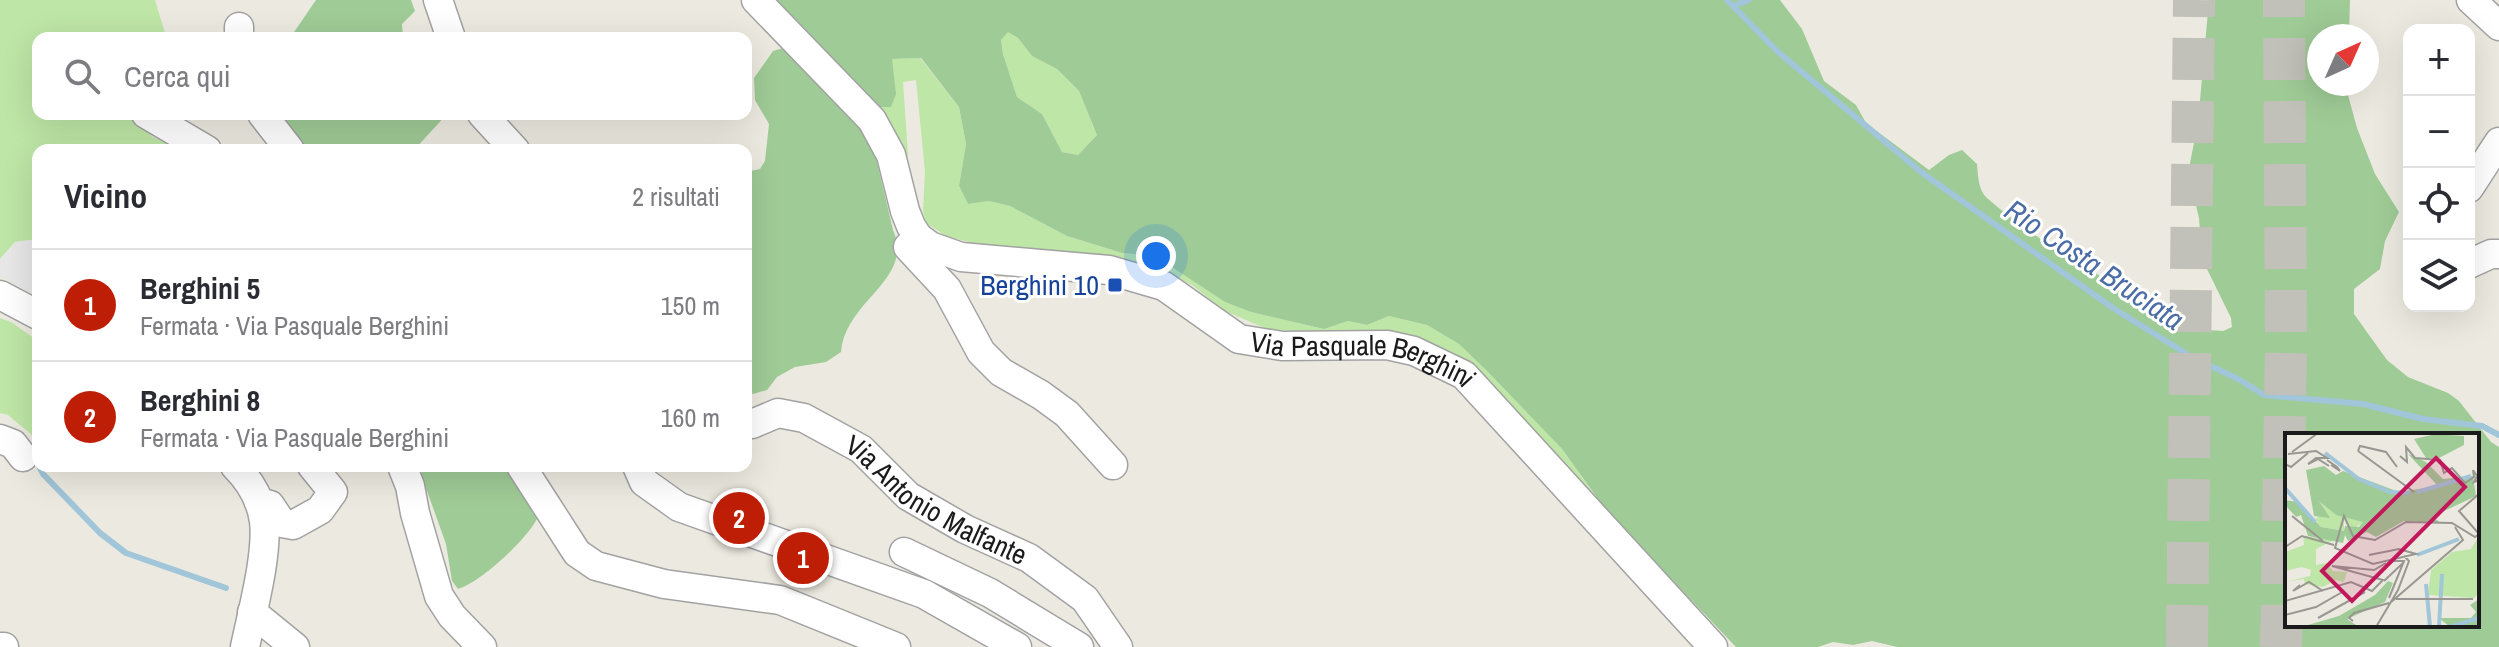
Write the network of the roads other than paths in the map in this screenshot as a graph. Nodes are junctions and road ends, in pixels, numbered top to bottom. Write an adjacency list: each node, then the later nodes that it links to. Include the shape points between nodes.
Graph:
1 (438, 0): 5 (street)
2 (756, 0): 14 (street, via 872,120 891,155 905,211)
3 (2471, 0): 4 (street)
4 (2499, 26)
5 (449, 32)
6 (156, 120): 10 (street)
7 (267, 120): 11 (street)
8 (488, 120): 12 (street)
9 (2499, 142): 13 (street)
10 (197, 144)
11 (285, 144)
12 (510, 144)
13 (2475, 179)
14 (918, 237): 22 (street, via 908,247 947,289 981,352 1001,372 1067,414); 40 (street, Via Pasquale Berghini, via 961,257 1109,270 1164,286 1239,339 1282,346 1387,345 1414,351 1464,375)
15 (2499, 254): 16 (street)
16 (2475, 261)
17 (0, 295): 18 (street)
18 (32, 312)
19 (752, 424): 31 (street, Via Antonio Malfante, via 778,413 804,418 861,449 908,496 1029,558 1085,599)
20 (0, 439): 21 (street, via 13,444)
21 (23, 457)
22 (1113, 465)
23 (241, 472): 28 (street)
24 (317, 472): 28 (street, via 333,492 320,510 293,525 282,523 270,505)
25 (404, 472): 36 (street, via 439,596)
26 (525, 472): 32 (street, via 577,553 596,566 664,584 780,600)
27 (640, 472): 38 (street, via 644,482 679,507 924,594)
28 (259, 502): 30 (street, via 263,548)
29 (904, 552): 33 (street, Via Antonio Malfante, via 990,593)
30 (252, 612): 34 (street); 35 (street)
31 (1112, 638): 39 (street, Via Antonio Malfante, via 1120,630)
32 (859, 639): 37 (street)
33 (1077, 646)
34 (245, 647)
35 (295, 647)
36 (482, 647)
37 (896, 647)
38 (1017, 647)
39 (1143, 647)
40 (1713, 647)

